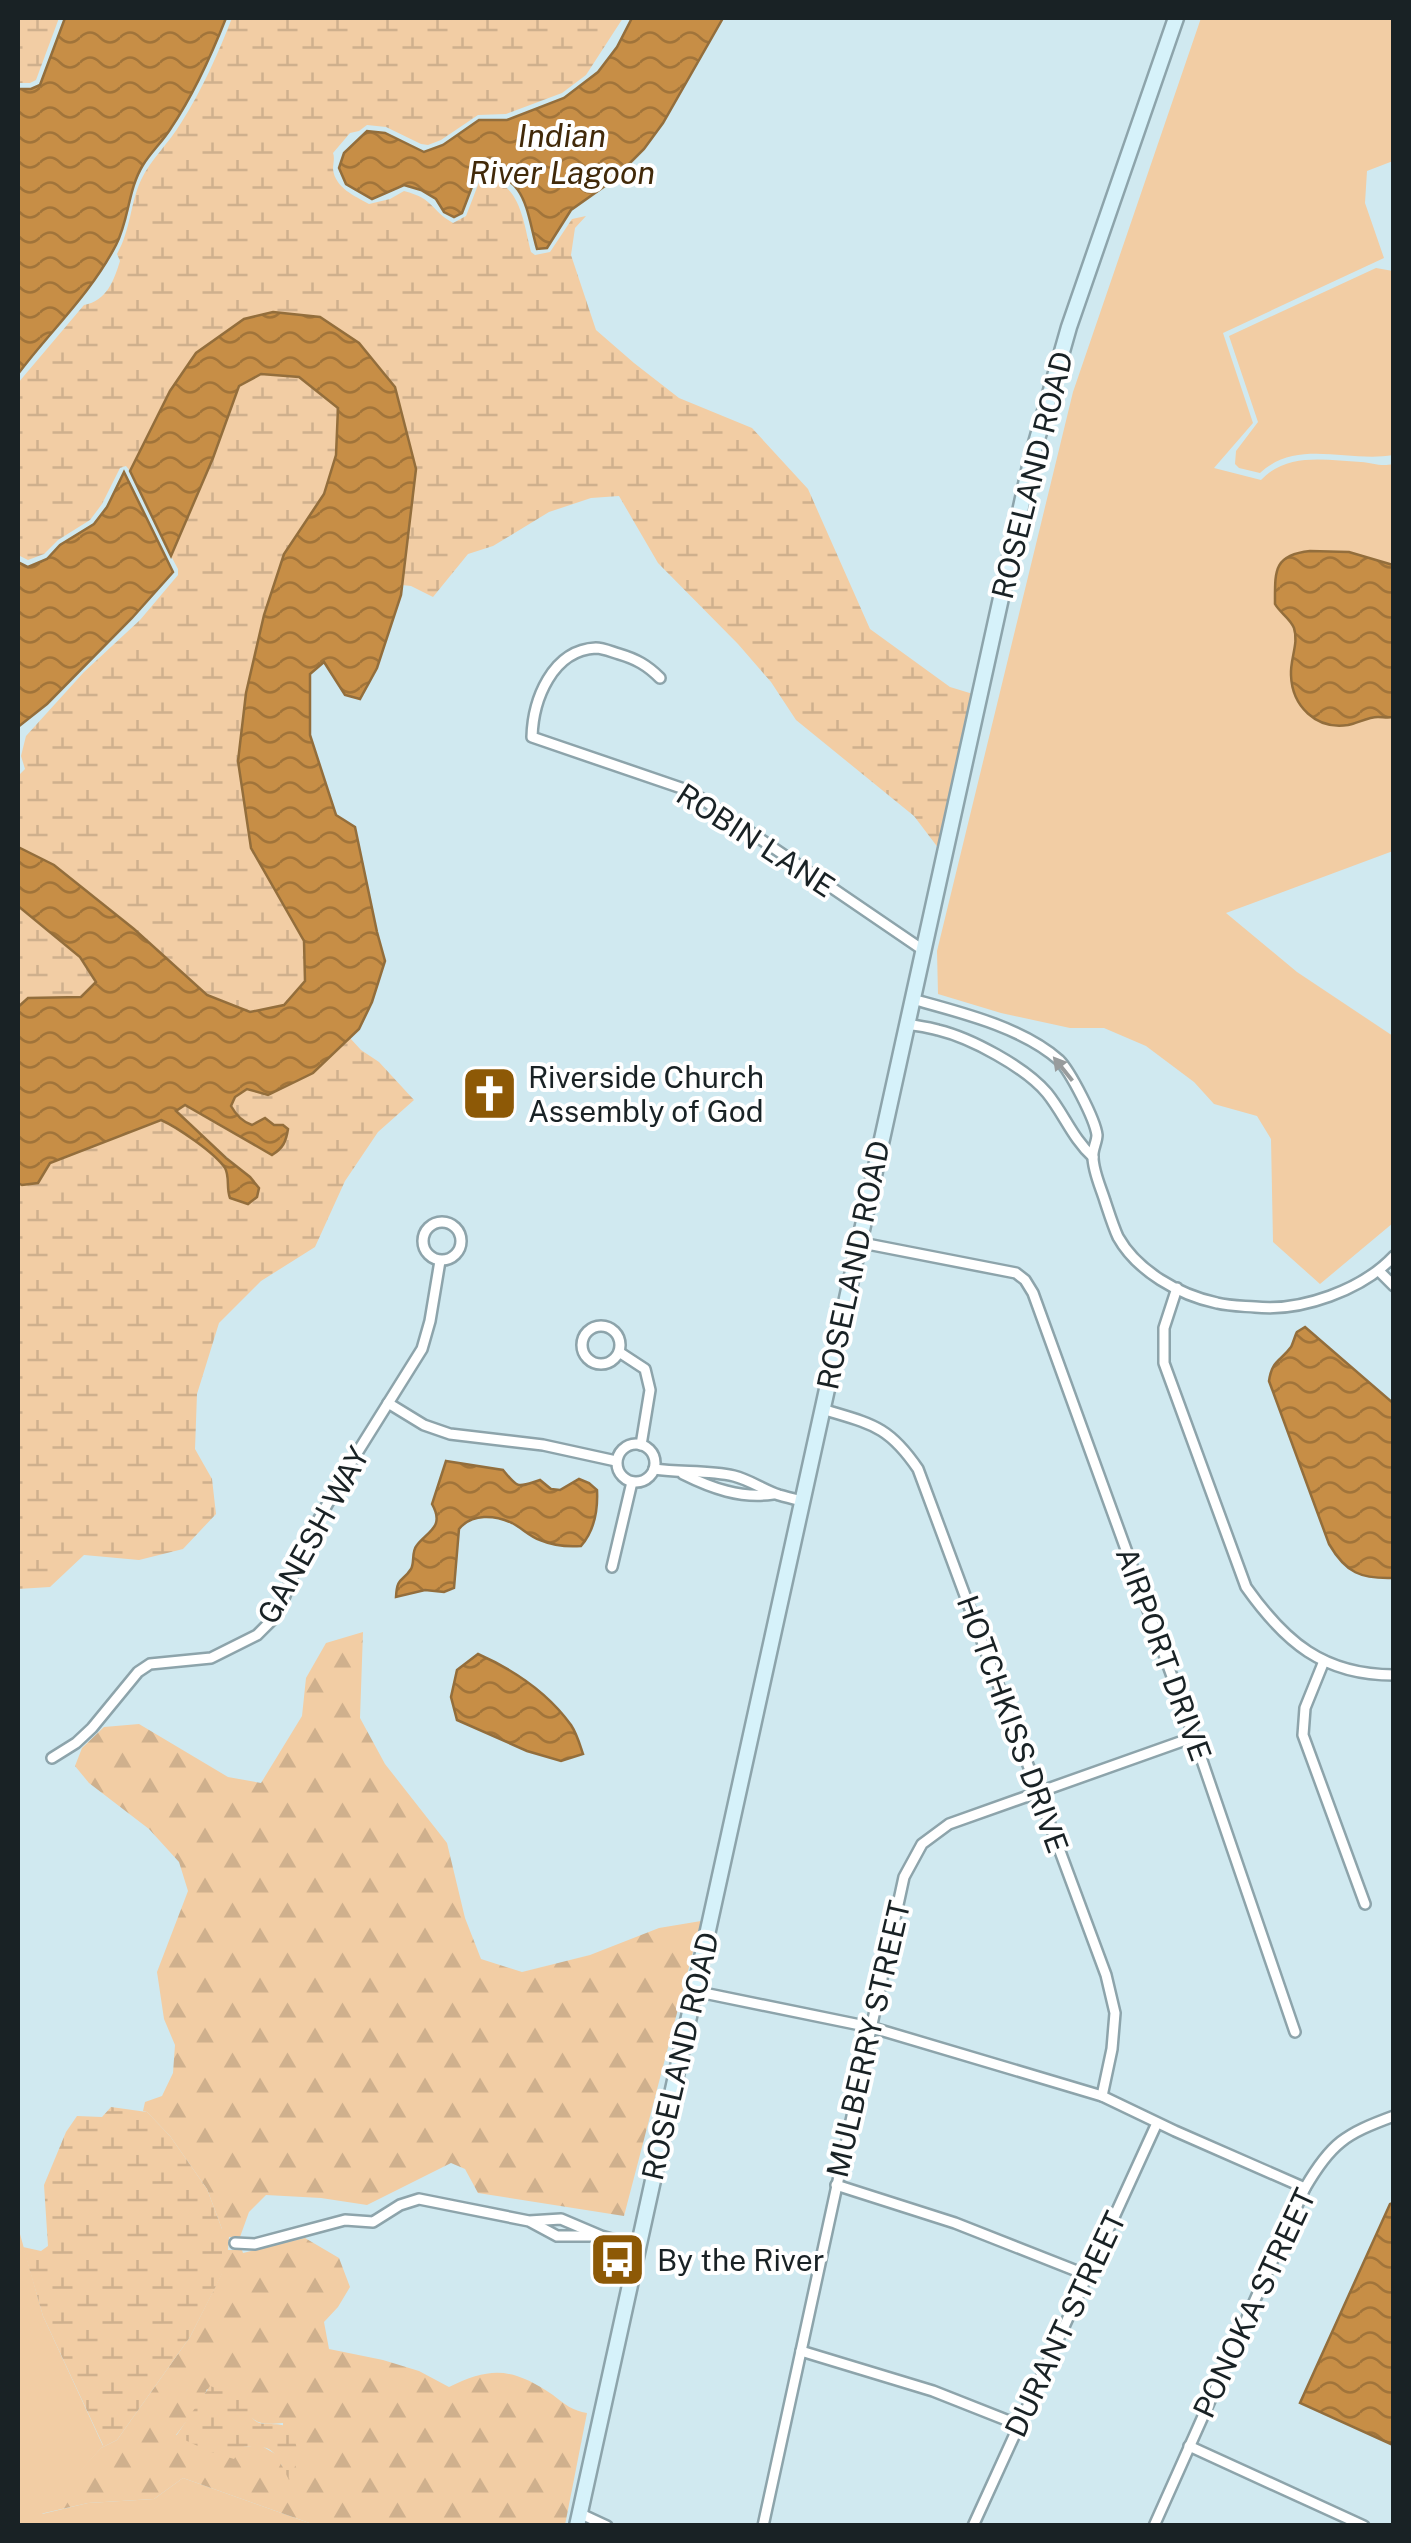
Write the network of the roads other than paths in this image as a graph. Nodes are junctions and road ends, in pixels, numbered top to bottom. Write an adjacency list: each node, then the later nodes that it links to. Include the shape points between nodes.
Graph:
1 (1176, 18): 3 (main road, ROSELAND ROAD, via 1069,327 1032,458)
2 (660, 678): 3 (street, ROBIN LANE, via 646,664 597,648 572,655 552,672 532,737 690,792)
3 (922, 950): 4 (main road, ROSELAND ROAD)
4 (912, 999): 5 (street); 6 (main road, ROSELAND ROAD)
5 (981, 1020): 7 (street); 8 (street, one-way to 5, via 1097,1135 1061,1062 1029,1039)
6 (907, 1024): 7 (street); 9 (main road, ROSELAND ROAD)
7 (973, 1042): 8 (street, via 1045,1090)
8 (1092, 1157): 14 (street, via 1118,1236 1149,1274)
9 (857, 1242): 17 (main road, ROSELAND ROAD); 32 (street, AIRPORT DRIVE, via 1025,1280)
10 (1394, 1256): 12 (street)
11 (440, 1261): 11 (street, GANESH WAY, via 461,1244 459,1232 445,1222 430,1226 422,1244); 16 (street, GANESH WAY, via 422,1349)
12 (1379, 1272): 13 (street); 14 (street, via 1314,1301 1266,1308 1216,1303)
13 (1394, 1286)
14 (1177, 1288): 30 (street, via 1164,1328 1164,1363 1246,1588 1269,1620)
15 (619, 1352): 15 (street, via 612,1329 594,1326 584,1334 582,1352 591,1362 607,1363); 18 (street, via 645,1369 650,1390)
16 (388, 1403): 19 (street, via 450,1434); 33 (street, GANESH WAY, via 304,1545 273,1619 212,1658 150,1664 92,1728)
17 (822, 1409): 28 (main road, ROSELAND ROAD); 34 (street, HOTCHKISS DRIVE, via 874,1425 901,1444 918,1469)
18 (641, 1445): 19 (street, via 625,1447); 20 (street, via 651,1452)
19 (616, 1461): 23 (street)
20 (654, 1469): 21 (street); 23 (street, via 647,1479)
21 (680, 1473): 22 (street); 25 (street)
22 (723, 1474): 24 (street); 25 (street)
23 (632, 1482): 29 (street)
24 (751, 1482): 26 (street); 27 (street)
25 (720, 1490): 27 (street)
26 (775, 1494): 27 (street); 28 (street)
27 (749, 1495)
28 (802, 1501): 36 (main road, ROSELAND ROAD)
29 (612, 1567)
30 (1324, 1661): 31 (street); 35 (street, via 1305,1708 1303,1735)
31 (1394, 1676)
32 (1194, 1737): 34 (street, MULBERRY STREET); 38 (street, AIRPORT DRIVE)
33 (52, 1758)
34 (1038, 1791): 37 (street, MULBERRY STREET, via 949,1824 922,1844 904,1877); 39 (street, HOTCHKISS DRIVE, via 1115,2013)
35 (1365, 1904)
36 (694, 1991): 37 (street); 47 (main road, ROSELAND ROAD)
37 (870, 2027): 39 (street); 42 (street, MULBERRY STREET)
38 (1295, 2032)
39 (1102, 2096): 41 (street)
40 (1394, 2116): 43 (street, PONOKA STREET, via 1337,2142)
41 (1158, 2124): 43 (street); 48 (street, DURANT STREET)
42 (836, 2185): 48 (street); 49 (street, MULBERRY STREET)
43 (1305, 2188): 51 (street, PONOKA STREET)
44 (529, 2221): 45 (street, via 561,2219); 45 (street, via 557,2236); 46 (street, via 419,2199 373,2222 346,2220)
45 (601, 2236): 47 (street)
46 (235, 2244)
47 (637, 2246): 52 (main road, ROSELAND ROAD)
48 (1087, 2275): 50 (street, DURANT STREET)
49 (801, 2351): 50 (street); 54 (street, MULBERRY STREET)
50 (1019, 2425): 55 (street, DURANT STREET)
51 (1188, 2446): 56 (street, PONOKA STREET); 57 (street)
52 (578, 2519): 53 (street)
53 (608, 2526)
54 (763, 2526)
55 (973, 2526)
56 (1154, 2526)
57 (1364, 2526)

